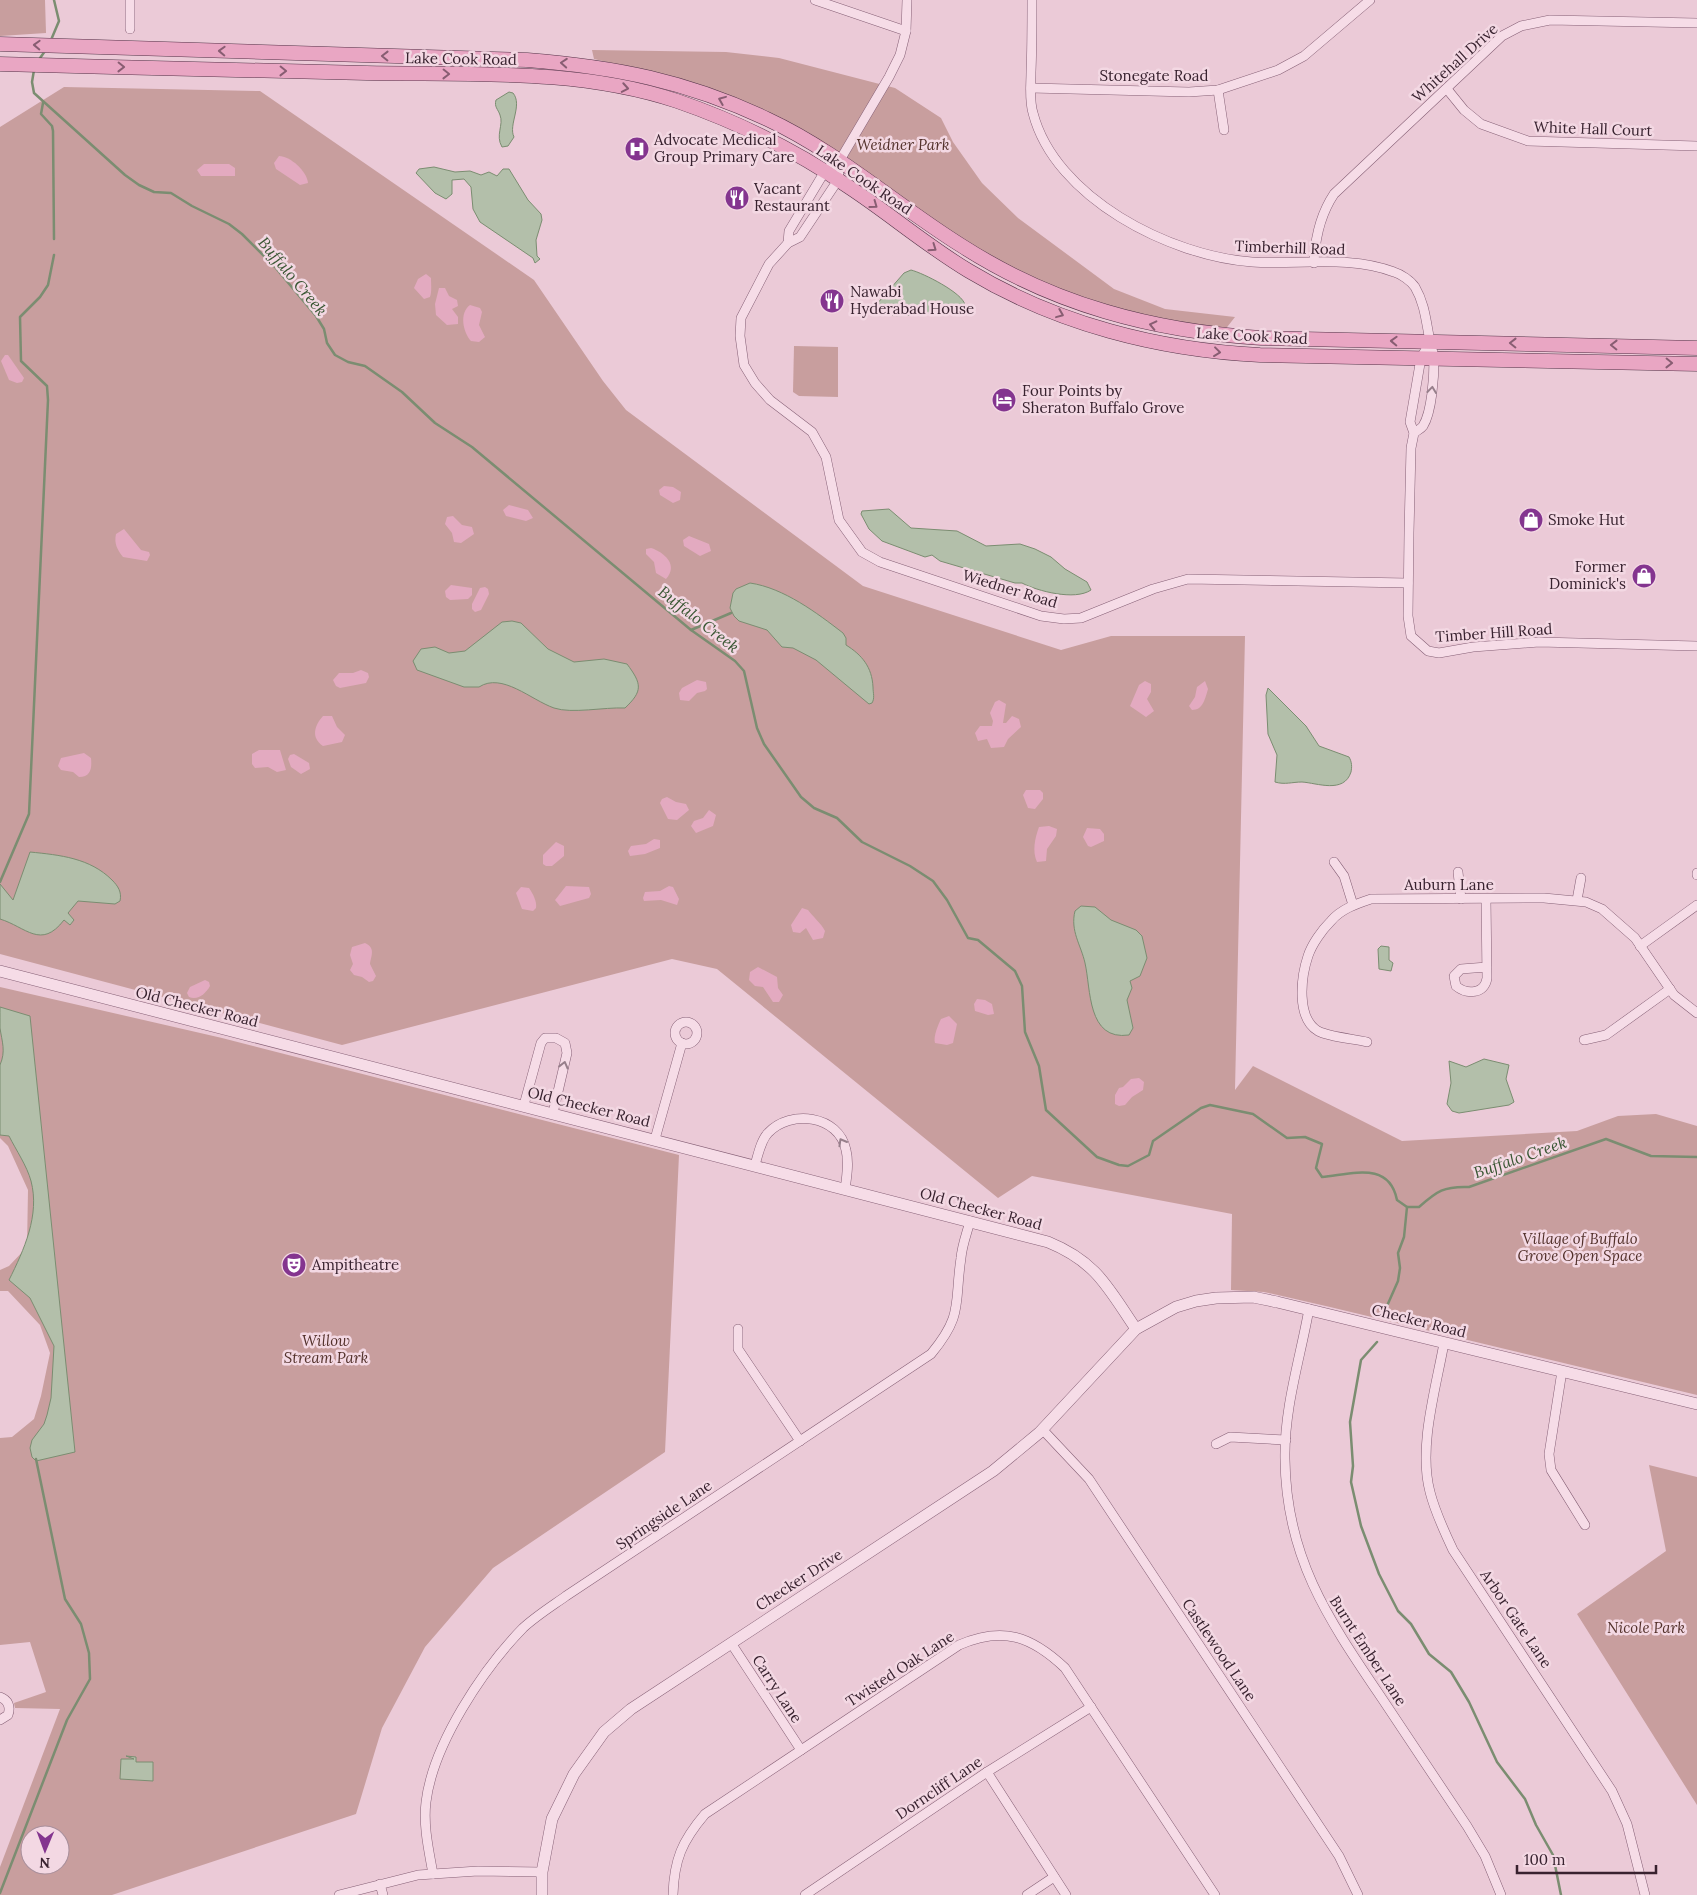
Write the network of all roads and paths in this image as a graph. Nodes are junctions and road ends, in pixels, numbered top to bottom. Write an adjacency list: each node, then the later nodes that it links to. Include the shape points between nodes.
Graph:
1 (130, 0): 7 (street)
2 (815, 0): 8 (street)
3 (907, 0): 8 (street)
4 (1032, 0): 11 (street, Timberhill Road)
5 (1370, 0): 13 (street, Stonegate Road, via 1304,56 1278,70)
6 (1697, 24): 12 (street, Whitehall Drive, via 1550,20 1521,26 1502,36)
7 (130, 29)
8 (906, 31): 16 (street, via 900,55 889,77)
9 (0, 44): 16 (main road, Lake Cook Road, one-way to 9, via 767,118 695,89 636,73 586,65 527,60)
10 (0, 64): 17 (main road, Lake Cook Road, one-way to 17, via 498,75 584,81 637,91 712,114 786,148)
11 (1031, 88): 13 (street, Stonegate Road); 20 (street, Timberhill Road, via 1032,111 1037,126 1058,163 1087,192 1121,218 1164,241 1199,253 1242,261)
12 (1447, 89): 15 (street, White Hall Court, via 1481,124 1528,141); 20 (street, Whitehall Drive, via 1334,194 1321,220)
13 (1218, 90): 14 (street)
14 (1224, 130)
15 (1697, 146)
16 (840, 160): 17 (street); 18 (street); 21 (main road, Lake Cook Road, one-way to 16, via 1218,335 1116,316 1058,296 1012,275 962,246)
17 (825, 171): 18 (main road, Lake Cook Road); 19 (street, via 789,231)
18 (838, 180): 19 (street, Wiedner Road, via 800,237); 23 (main road, Lake Cook Road, one-way to 23, via 972,273 1031,303 1093,327 1218,353)
19 (788, 243): 26 (street, Wiedner Road, via 769,264 741,318 744,365 770,400 812,432 826,457 839,520 862,552 880,562 1041,616 1064,619 1081,618 1153,589 1188,579)
20 (1314, 263): 21 (street, Timberhill Road, via 1376,265 1397,273 1414,285 1423,305)
21 (1430, 342): 22 (main road, Lake Cook Road, one-way to 21); 23 (street, Timber Hill Road); 23 (street, Timber Hill Road)
22 (1697, 348)
23 (1428, 358): 24 (main road, Lake Cook Road, one-way to 24); 25 (street, Timber Hill Road, via 1410,422); 25 (street, Timber Hill Road, one-way to 23, via 1423,426 1432,394)
24 (1697, 364)
25 (1414, 433): 26 (street, Timber Hill Road)
26 (1408, 583): 27 (street, Timber Hill Road, via 1409,630 1411,636 1428,651 1439,653 1539,642)
27 (1697, 646)
28 (1334, 862): 34 (street, via 1344,876)
29 (1458, 872): 31 (street)
30 (1581, 878): 33 (street)
31 (1461, 899): 32 (street, Auburn Lane); 34 (street, Auburn Lane, via 1371,900)
32 (1486, 899): 33 (street, Auburn Lane); 37 (street)
33 (1577, 900): 36 (street, Auburn Lane, via 1602,909)
34 (1353, 905): 42 (street, Auburn Lane, via 1332,919 1308,956 1302,982 1303,1004 1310,1024 1319,1032)
35 (1697, 905): 36 (street)
36 (1640, 946): 39 (street, Auburn Lane)
37 (1487, 967)
38 (0, 972): 44 (street, Old Checker Road)
39 (1670, 989): 40 (street, Auburn Lane); 41 (street, via 1606,1035)
40 (1697, 1013)
41 (1584, 1040)
42 (1367, 1042)
43 (682, 1043): 46 (street)
44 (524, 1105): 45 (street, Old Checker Road); 45 (street, one-way to 44, via 567,1053 565,1043 556,1038 546,1038 541,1044)
45 (553, 1112): 46 (street, Old Checker Road)
46 (655, 1139): 47 (street, Old Checker Road)
47 (754, 1165): 48 (street, Old Checker Road); 48 (street, one-way to 47, via 846,1150 841,1137 818,1120 806,1117 778,1124 766,1134)
48 (846, 1189): 49 (street, Old Checker Road)
49 (970, 1220): 51 (street, Old Checker Road, via 1048,1242 1075,1255 1096,1271); 58 (street, Springside Lane, via 960,1258 956,1311 947,1335 925,1359)
50 (1309, 1310): 51 (street, Checker Road, via 1253,1297 1216,1298 1176,1307); 53 (street, Checker Road); 57 (street, Burnt Ember Lane, via 1290,1398)
51 (1136, 1329): 56 (street, Checker Drive)
52 (738, 1330): 58 (street, via 738,1349)
53 (1444, 1343): 54 (street, Checker Road); 81 (street, Arbor Gate Lane, via 1428,1431 1427,1470 1429,1491 1442,1528 1612,1791 1626,1824)
54 (1562, 1371): 55 (street, Checker Road); 60 (street, via 1549,1454 1551,1470)
55 (1697, 1404)
56 (1042, 1429): 61 (street, Checker Drive, via 993,1471); 79 (street, Castlewood Lane, via 1089,1479 1339,1856)
57 (1286, 1440): 59 (street, via 1230,1437); 80 (street, Burnt Ember Lane, via 1288,1500 1305,1570 1317,1596 1332,1624 1467,1826)
58 (800, 1441): 68 (street, Springside Lane, via 566,1596 524,1627 502,1652 473,1689 452,1728 430,1781 425,1823)
59 (1216, 1444)
60 (1585, 1525)
61 (730, 1643): 65 (street, Carry Lane); 67 (street, Checker Drive, via 631,1708 604,1732 574,1774 552,1819)
62 (0, 1697): 64 (street, via 10,1707 8,1715)
63 (1091, 1707): 65 (street, Twisted Oak Lane, via 1065,1668 1033,1643 1015,1636 978,1637 959,1645); 66 (street, Dorncliff Lane); 78 (street, Twisted Oak Lane)
64 (0, 1720)
65 (801, 1750): 74 (street, Twisted Oak Lane, via 705,1814 689,1833 677,1857)
66 (987, 1772): 69 (street); 75 (street, Dorncliff Lane)
67 (542, 1872): 68 (street); 73 (street, Checker Drive)
68 (433, 1874): 70 (street)
69 (1054, 1877): 76 (street); 77 (street)
70 (380, 1884): 71 (street); 72 (street)
71 (338, 1895)
72 (383, 1895)
73 (542, 1895)
74 (673, 1895)
75 (805, 1895)
76 (1027, 1895)
77 (1066, 1895)
78 (1215, 1895)
79 (1358, 1895)
80 (1502, 1895)
81 (1644, 1895)

